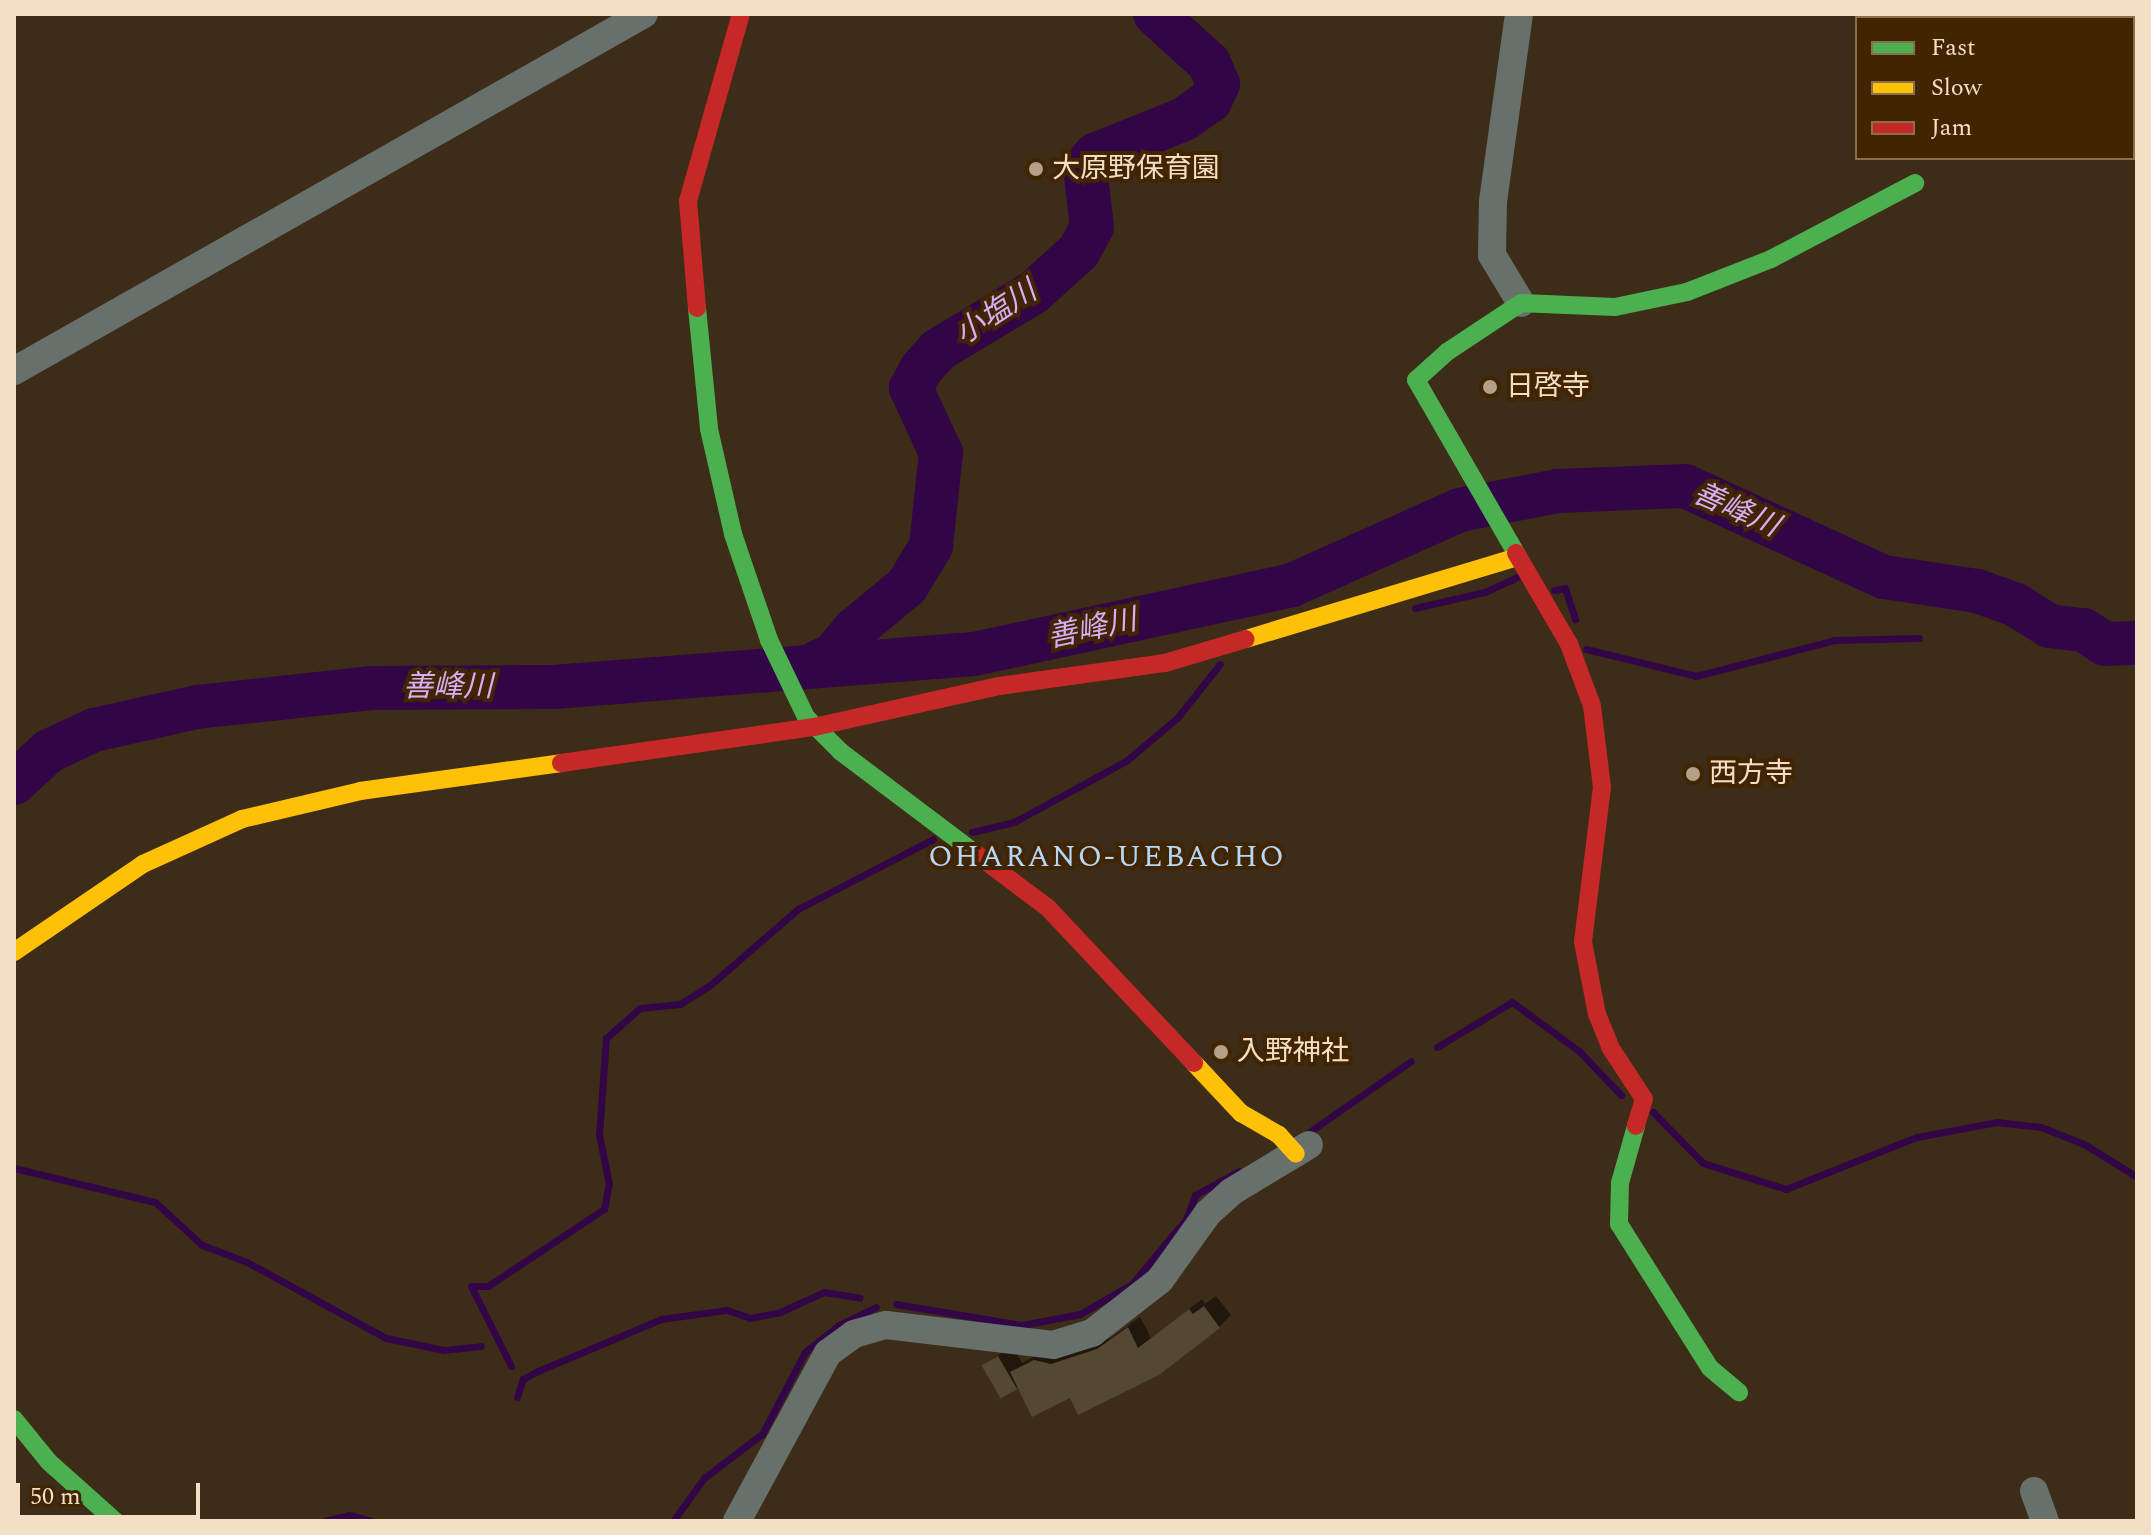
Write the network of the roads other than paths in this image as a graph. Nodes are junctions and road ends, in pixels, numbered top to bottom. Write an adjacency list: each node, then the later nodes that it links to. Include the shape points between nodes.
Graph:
1 (644, 14): 6 (street)
2 (741, 14): 8 (street, via 688,201 709,429 733,534 769,640)
3 (1519, 14): 5 (street, via 1493,201 1492,255)
4 (1915, 183): 5 (street, via 1771,259 1687,292 1615,307)
5 (1521, 303): 7 (street, via 1447,352 1416,380)
6 (14, 371)
7 (1514, 550): 8 (street, via 1165,663 999,686); 11 (street, via 1569,644 1592,706 1602,787 1583,942 1597,1014 1610,1047 1644,1099 1620,1183 1619,1224 1710,1368)
8 (810, 722): 9 (street, via 360,791 242,819 143,864); 10 (street, via 1048,908 1241,1113)
9 (14, 952)
10 (1302, 1150): 14 (street, via 1231,1192 1208,1213 1160,1280 1092,1333 1053,1345 886,1325 854,1334 828,1353)
11 (1739, 1392)
12 (14, 1419): 15 (street, via 49,1462)
13 (2034, 1491): 16 (street)
14 (745, 1516)
15 (115, 1521)
16 (2045, 1521)

